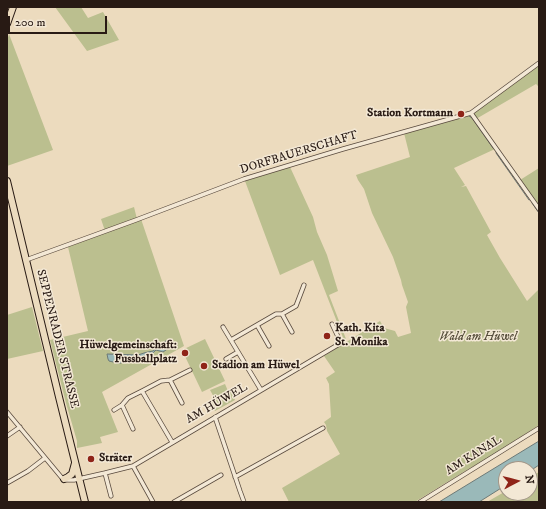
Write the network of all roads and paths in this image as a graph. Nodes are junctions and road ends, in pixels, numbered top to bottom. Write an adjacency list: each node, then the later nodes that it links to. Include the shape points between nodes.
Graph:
1 (13, 7): 2 (main road)
2 (7, 24)
3 (539, 63): 4 (street)
4 (471, 113): 6 (street); 7 (street, DORFBAUERSCHAFT, via 244,179)
5 (7, 181): 7 (main road, SEPPENRADER STRASSE)
6 (539, 209)
7 (26, 260): 34 (main road, SEPPENRADER STRASSE)
8 (304, 285): 9 (street, via 296,306)
9 (282, 314): 11 (street, via 276,314); 13 (street)
10 (332, 324): 20 (street, AM HÜWEL, via 341,343)
11 (256, 325): 14 (street); 15 (street)
12 (224, 327): 14 (street)
13 (292, 332)
14 (231, 340): 16 (street)
15 (269, 346)
16 (238, 352): 17 (street); 20 (street)
17 (226, 359)
18 (190, 370): 19 (street)
19 (170, 380): 21 (street, via 161,381); 22 (street)
20 (261, 390): 26 (street, AM HÜWEL)
21 (142, 391): 23 (street, via 128,398); 32 (street)
22 (182, 404)
23 (122, 405): 24 (street); 30 (street)
24 (114, 410)
25 (7, 412): 27 (street)
26 (215, 417): 32 (street, AM HÜWEL); 38 (street)
27 (20, 427): 31 (street); 33 (street)
28 (323, 428): 38 (street)
29 (539, 428): 47 (street, AM KANAL)
30 (133, 429)
31 (7, 436)
32 (172, 442): 35 (street, AM HÜWEL)
33 (45, 458): 39 (street); 41 (street)
34 (76, 461): 39 (main road, via 72,474); 40 (main road, SEPPENRADER STRASSE)
35 (133, 466): 36 (street, AM HÜWEL); 44 (street)
36 (105, 473): 40 (street, AM HÜWEL); 42 (street)
37 (221, 474): 45 (street)
38 (235, 477): 46 (street)
39 (64, 479): 40 (street, AM HÜWEL)
40 (80, 479): 43 (main road, SEPPENRADER STRASSE)
41 (7, 484)
42 (110, 496)
43 (86, 502)
44 (153, 502)
45 (174, 502)
46 (244, 502)
47 (420, 502)

